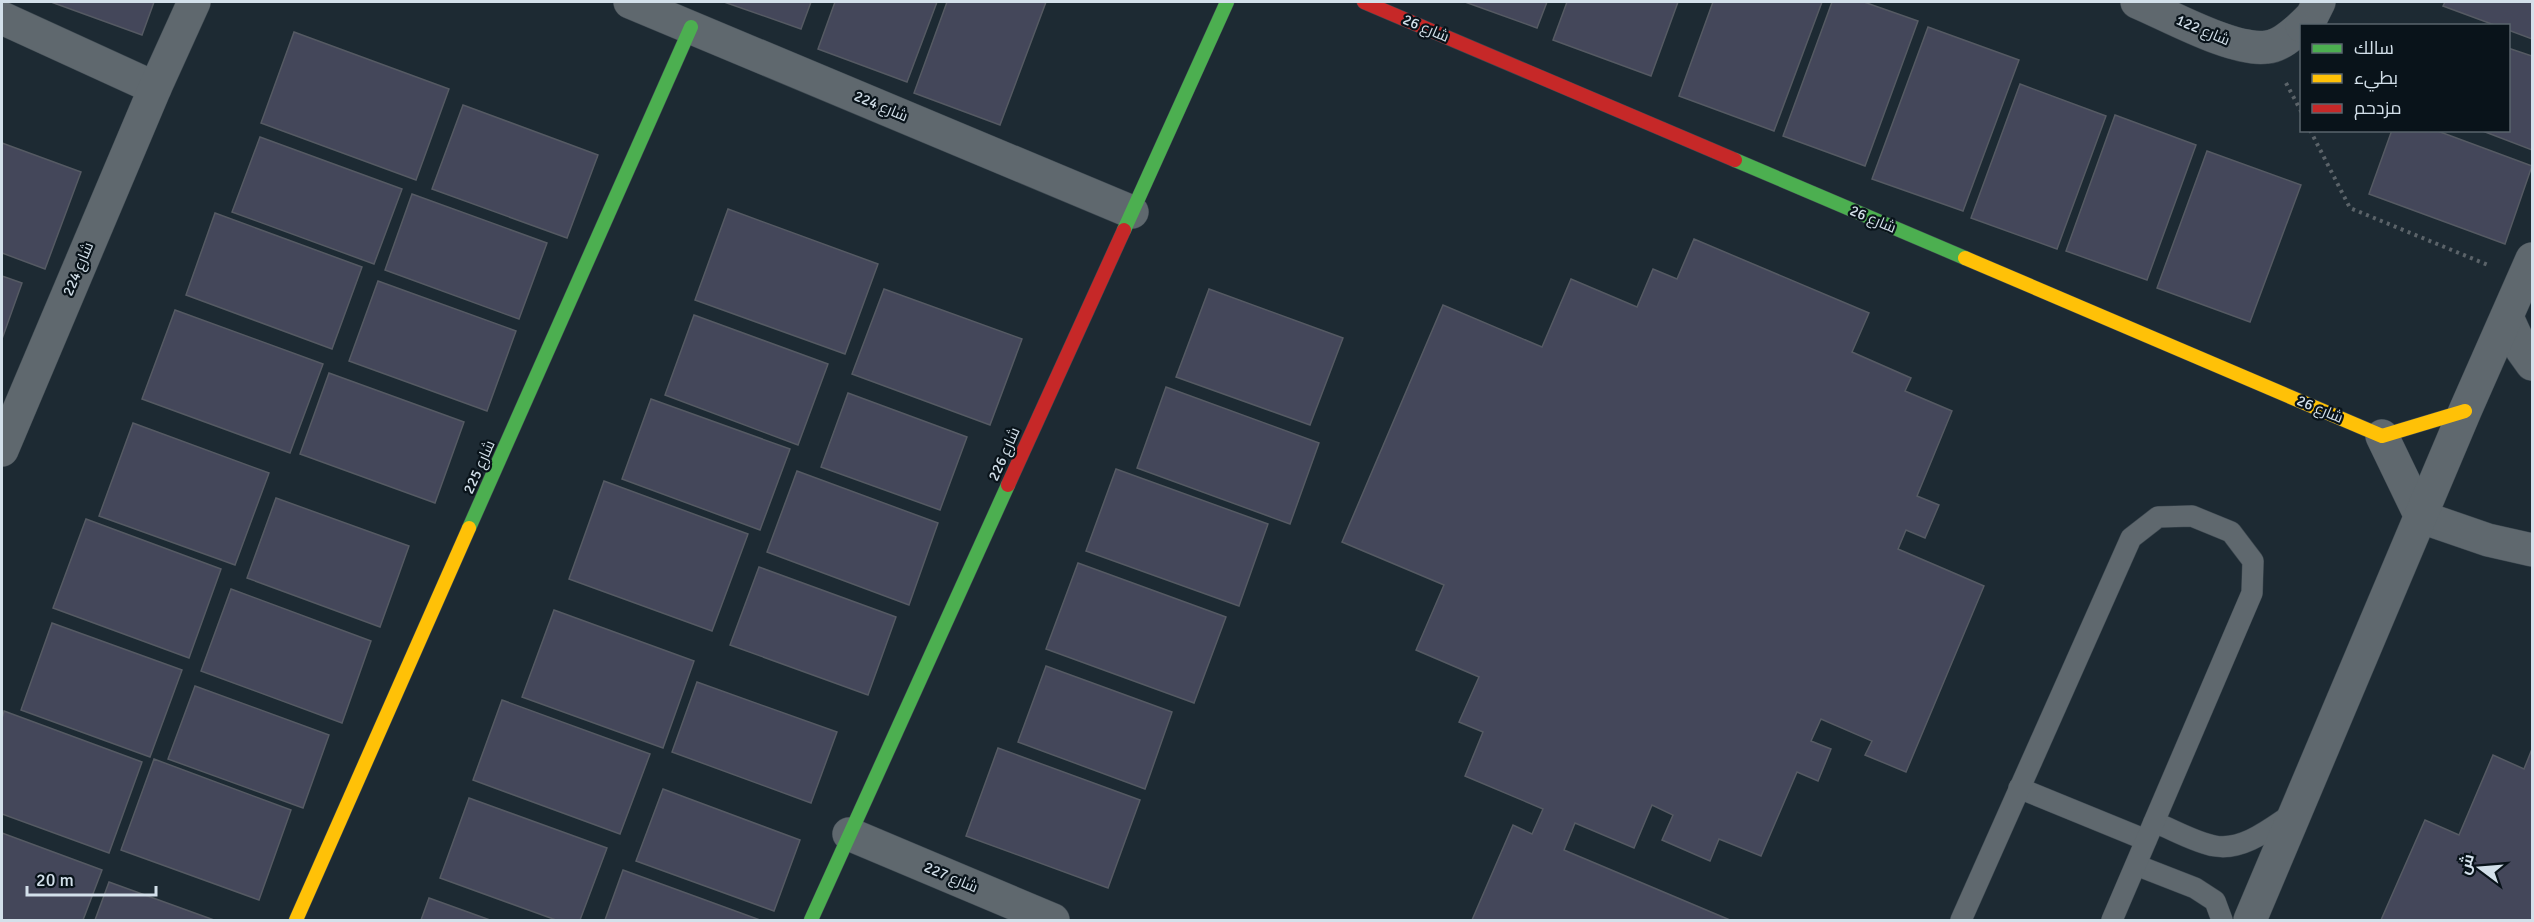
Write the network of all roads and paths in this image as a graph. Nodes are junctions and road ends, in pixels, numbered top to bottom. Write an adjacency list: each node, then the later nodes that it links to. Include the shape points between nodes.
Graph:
1 (194, 2): 11 (street, شارع 224)
2 (630, 2): 9 (street, شارع 224)
3 (1227, 2): 13 (street, شارع 226)
4 (1364, 2): 18 (street, شارع 26)
5 (2137, 2): 10 (street, شارع 122, via 2233,43 2256,47 2268,48)
6 (2319, 2): 8 (street, شارع 122)
7 (2, 18): 11 (street)
8 (2304, 24)
9 (691, 27): 13 (street, شارع 224); 27 (street, شارع 225)
10 (2300, 28)
11 (155, 88): 19 (street, شارع 224)
12 (2311, 132): 14 (path, via 2350,208)
13 (1132, 212): 25 (street, شارع 226)
14 (2528, 270): 15 (street)
15 (2507, 317): 16 (street); 17 (street)
16 (2532, 364)
17 (2465, 411): 18 (street); 20 (street)
18 (2382, 436): 20 (street)
19 (2, 450)
20 (2421, 517): 21 (street, via 2488,540); 23 (street)
21 (2532, 549)
22 (2019, 788): 24 (lane); 24 (lane, via 2131,538 2158,517 2192,516 2231,532 2253,561 2252,593); 30 (lane)
23 (2295, 812): 24 (lane, via 2252,839 2230,846); 33 (street)
24 (2150, 831): 26 (lane)
25 (849, 834): 28 (street, شارع 226); 29 (street, شارع 227)
26 (2136, 865): 31 (lane); 32 (lane, via 2195,888 2215,901)
27 (296, 921)
28 (811, 921)
29 (1053, 921)
30 (1961, 921)
31 (2112, 921)
32 (2222, 921)
33 (2250, 921)

